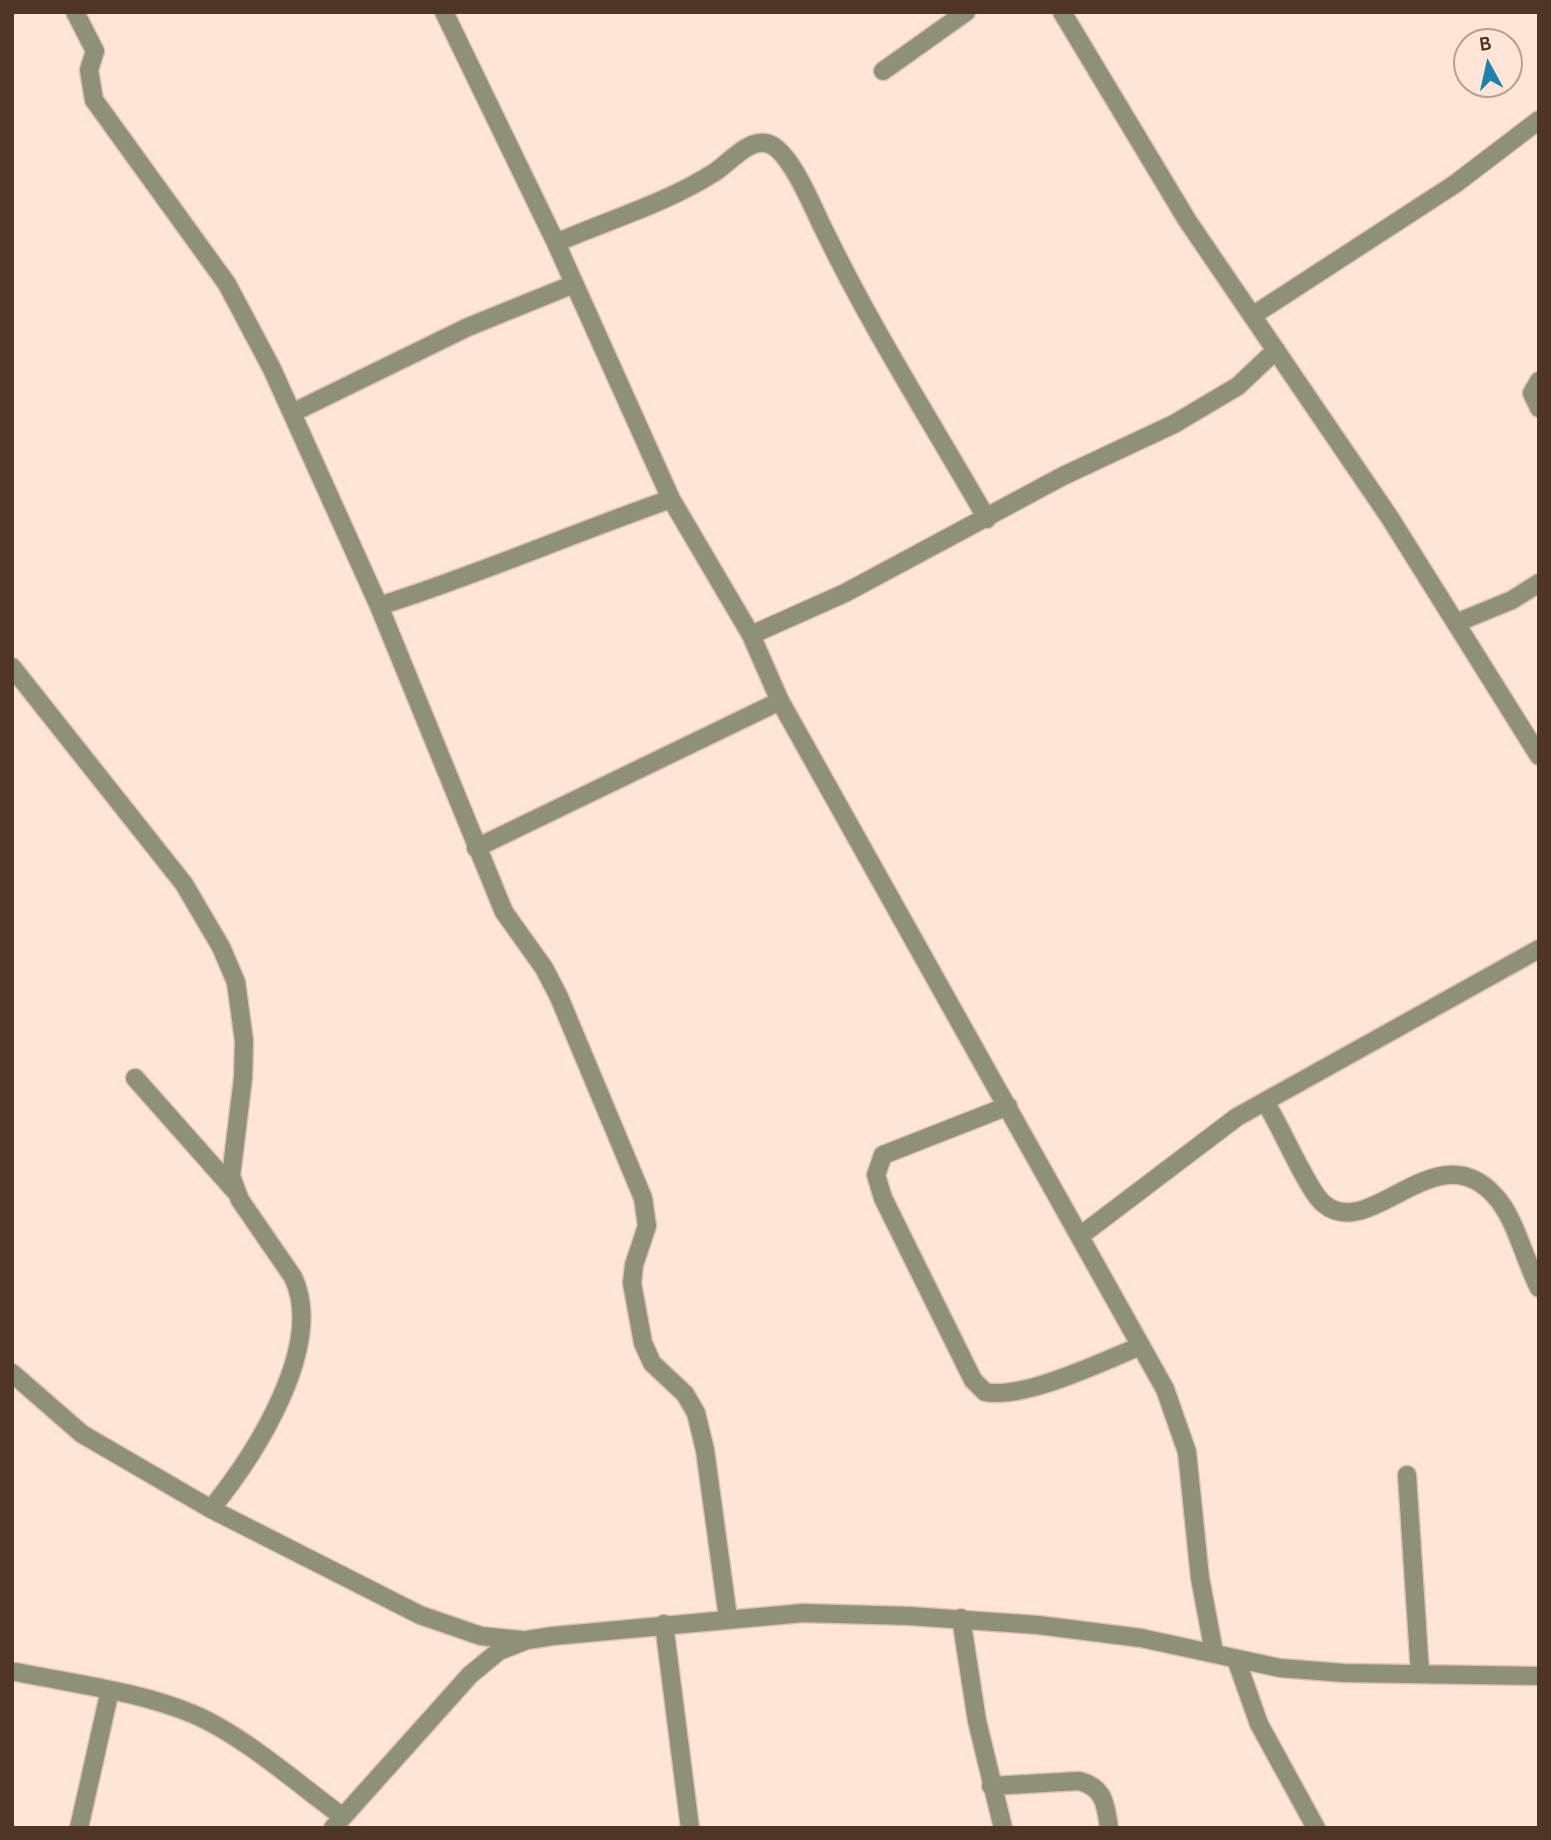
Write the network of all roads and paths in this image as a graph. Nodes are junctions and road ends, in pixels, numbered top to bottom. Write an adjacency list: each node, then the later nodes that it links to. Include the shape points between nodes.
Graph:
1 (75, 12): 13 (street, via 95,51 89,69 94,100 227,284)
2 (444, 12): 7 (street)
3 (966, 12): 5 (street)
4 (1062, 12): 9 (street, via 1187,220)
5 (883, 71)
6 (1539, 120): 9 (street, via 1455,184)
7 (555, 243): 8 (street); 15 (street, via 679,192 755,143 772,144 794,171 864,313)
8 (574, 284): 13 (street, via 468,327); 14 (street)
9 (1252, 316): 10 (street)
10 (1276, 350): 15 (street, via 1238,386 1174,424 1063,476); 18 (street)
11 (1539, 381): 12 (street, via 1532,393)
12 (1539, 408)
13 (292, 413): 17 (street)
14 (671, 499): 17 (street); 19 (street)
15 (987, 519): 19 (street, via 845,593)
16 (1539, 583): 18 (street)
17 (379, 606): 23 (street)
18 (1455, 624): 22 (street)
19 (751, 635): 21 (street)
20 (12, 667): 28 (street, via 184,884 236,982 243,1078 231,1166)
21 (780, 701): 23 (street); 27 (street)
22 (1539, 756)
23 (476, 848): 35 (street, via 504,912 544,968 564,1006 643,1198 647,1226 632,1283 643,1343 652,1363 685,1394 696,1413)
24 (1539, 949): 26 (street)
25 (135, 1077): 28 (street)
26 (1265, 1102): 29 (street, via 1217,1132); 30 (street, via 1315,1193 1329,1207 1353,1210 1382,1202 1440,1174 1473,1177 1496,1196)
27 (1008, 1106): 29 (street); 31 (street, via 883,1155 876,1175 900,1237 973,1380 985,1392 1000,1392 1055,1380)
28 (235, 1191): 34 (street, via 293,1277 302,1310 299,1338 280,1403 240,1473)
29 (1080, 1236): 31 (street)
30 (1539, 1288)
31 (1141, 1346): 39 (street, via 1165,1390 1187,1452 1200,1578)
32 (12, 1373): 34 (street, via 82,1434)
33 (1407, 1475): 42 (street)
34 (211, 1508): 38 (street, via 420,1615 481,1636)
35 (728, 1618): 36 (street, via 803,1613); 37 (street)
36 (961, 1618): 39 (street, via 1141,1638); 45 (street)
37 (664, 1624): 38 (street); 48 (street)
38 (527, 1640): 46 (street, via 499,1651 470,1675)
39 (1214, 1652): 40 (street)
40 (1236, 1659): 42 (street, via 1293,1669); 51 (street, via 1259,1724)
41 (16, 1672): 44 (street)
42 (1420, 1673): 43 (street)
43 (1539, 1676)
44 (110, 1690): 46 (street, via 195,1715 230,1735); 47 (street)
45 (991, 1786): 49 (street); 50 (street, via 1091,1784 1104,1798)
46 (338, 1823)
47 (79, 1828)
48 (690, 1828)
49 (1003, 1828)
50 (1110, 1828)
51 (1316, 1828)

